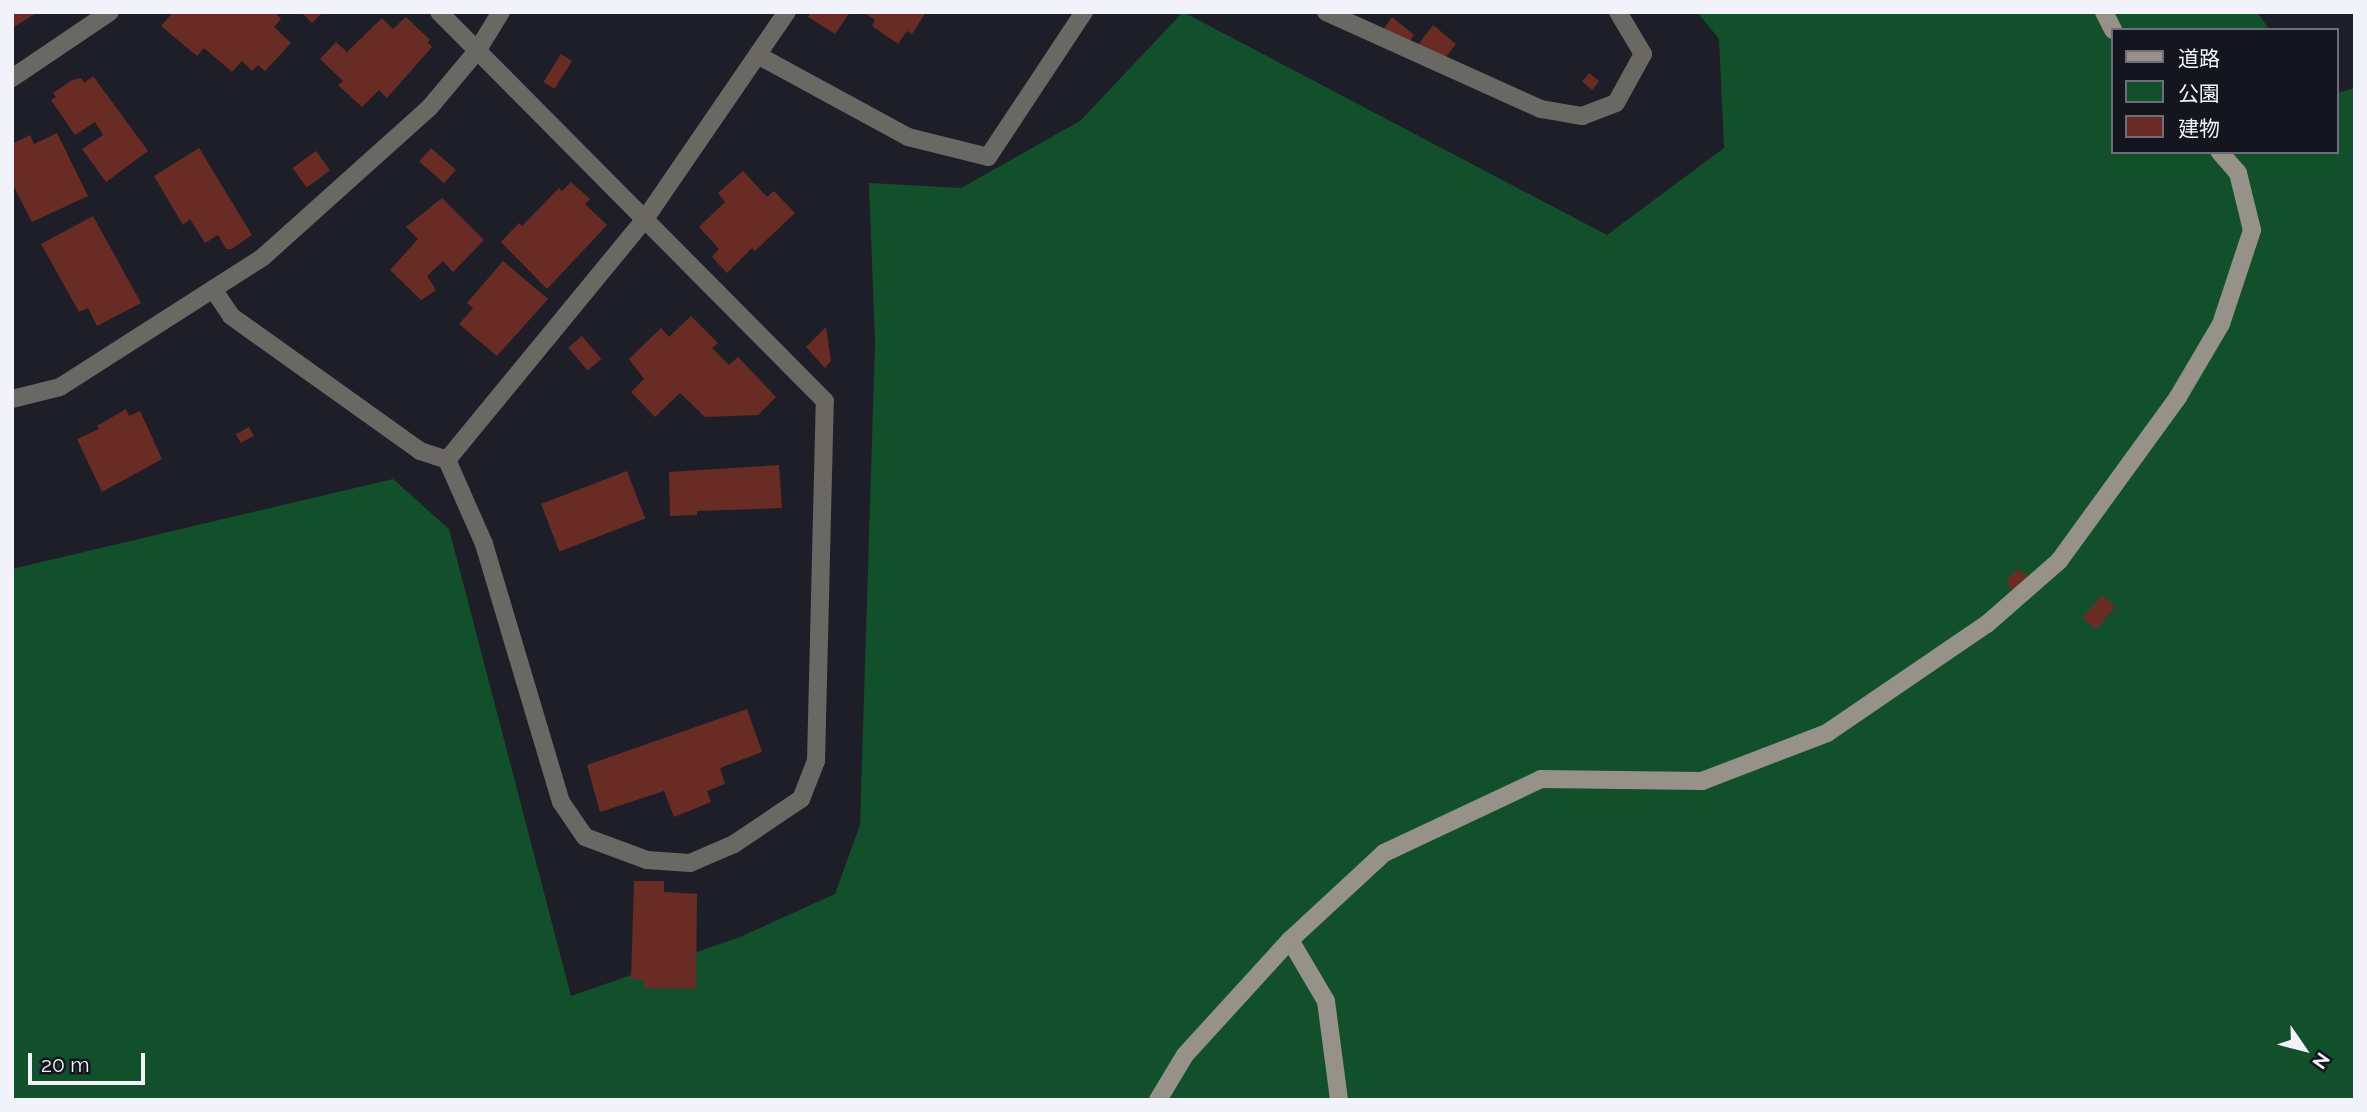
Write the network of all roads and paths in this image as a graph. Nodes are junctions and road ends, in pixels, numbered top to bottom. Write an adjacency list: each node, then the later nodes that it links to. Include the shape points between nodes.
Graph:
1 (110, 12): 12 (street)
2 (439, 12): 10 (street)
3 (501, 12): 10 (street)
4 (787, 12): 11 (street)
5 (1084, 12): 11 (street, via 988,157 908,137)
6 (1326, 12): 7 (street, via 1541,110 1583,116 1615,103 1643,54)
7 (1618, 12)
8 (2104, 12): 9 (street)
9 (2112, 28)
10 (477, 51): 14 (street); 15 (street, via 430,107 295,229 263,257)
11 (759, 56): 14 (street)
12 (12, 78)
13 (2222, 154): 18 (street, via 2238,173 2252,230 2221,324 2178,397 2059,561 1987,624 1827,733 1702,781 1541,779 1384,853)
14 (645, 219): 17 (street); 17 (street, via 825,401 816,761 801,799 734,844 690,863 647,860 584,837 561,802 484,544)
15 (213, 289): 16 (street, via 60,387); 17 (street, via 231,316 420,452)
16 (12, 399)
17 (447, 460)
18 (1290, 940): 19 (street, via 1185,1055); 20 (street, via 1326,1001)
19 (1158, 1100)
20 (1339, 1100)

